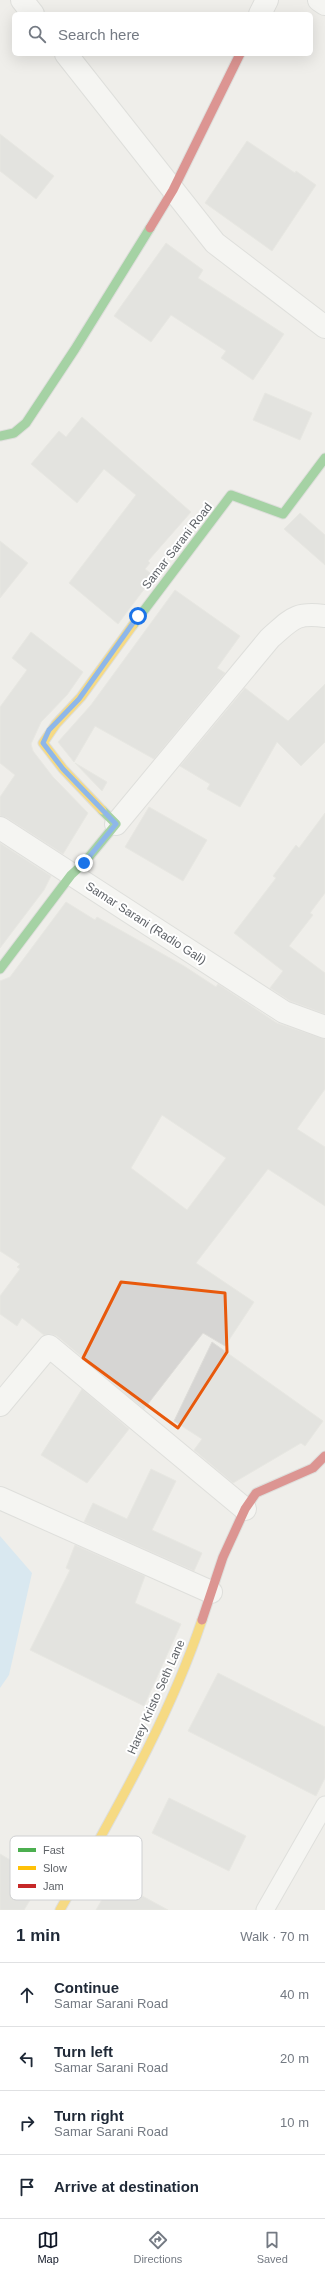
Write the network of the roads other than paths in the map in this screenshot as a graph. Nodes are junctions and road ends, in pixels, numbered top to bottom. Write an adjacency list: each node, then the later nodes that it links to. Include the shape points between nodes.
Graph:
1 (22, 0): 5 (street)
2 (267, 0): 6 (street)
3 (319, 0): 4 (street)
4 (325, 4)
5 (32, 12)
6 (261, 12)
7 (68, 56): 9 (street)
8 (239, 56): 9 (street)
9 (173, 190): 10 (street, via 215,243); 11 (street, via 26,423 14,433)
10 (325, 327)
11 (0, 436)
12 (325, 458): 14 (street, Samar Sarani Road, via 283,514 231,495 138,616 79,699 49,730 43,743 63,769)
13 (325, 616): 14 (street, via 304,614 293,618 270,638)
14 (116, 824): 16 (street)
15 (0, 828): 16 (street, Samar Sarani (Radio Gali))
16 (71, 875): 17 (street); 18 (street, Samar Sarani (Radio Gali), via 284,1012)
17 (2, 963)
18 (325, 1027)
19 (0, 1406): 22 (street, via 49,1346)
20 (325, 1456): 22 (street, Harey Kristo Seth Lane, via 313,1468 256,1493)
21 (0, 1498): 23 (street)
22 (245, 1509): 23 (street, Harey Kristo Seth Lane, via 223,1557)
23 (211, 1592): 25 (street, Harey Kristo Seth Lane, via 188,1661)
24 (325, 1805): 28 (lane)
25 (101, 1836)
26 (66, 1900): 27 (street, Harey Kristo Seth Lane)
27 (60, 1910)
28 (265, 1910)

